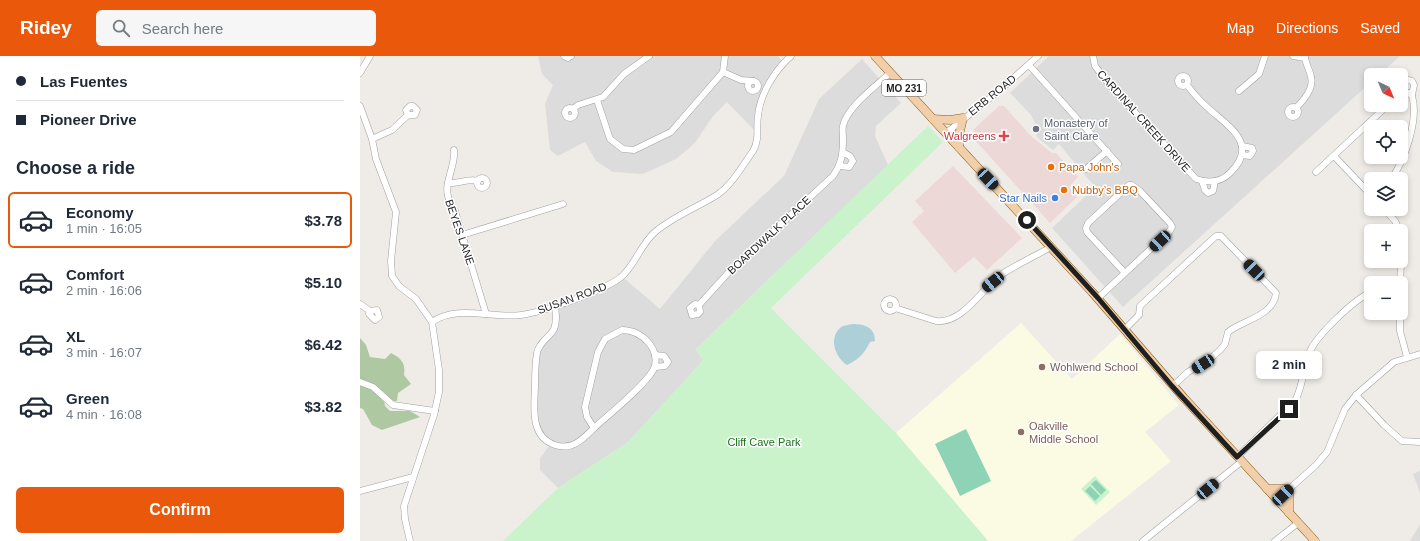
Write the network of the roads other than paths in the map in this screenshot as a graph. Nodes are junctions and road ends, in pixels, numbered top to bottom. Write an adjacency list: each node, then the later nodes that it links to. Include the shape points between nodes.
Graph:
1 (361, 56): 12 (street)
2 (564, 56): 3 (street)
3 (571, 56)
4 (649, 56): 28 (street, via 624,74 607,94)
5 (725, 56): 15 (street)
6 (791, 56): 25 (street, SUSAN ROAD, via 780,67)
7 (875, 56): 17 (main road, MO 231)
8 (1038, 56): 14 (street, ERB ROAD)
9 (1093, 56): 51 (street, CARDINAL CREEK DRIVE, via 1095,66 1108,83 1196,178)
10 (1264, 56): 24 (street, via 1259,74)
11 (1293, 56): 13 (street)
12 (368, 57): 16 (street)
13 (1306, 57): 30 (street, via 1312,77 1311,86)
14 (1028, 65): 34 (street, ERB ROAD, via 999,92); 41 (street)
15 (723, 72): 18 (street); 28 (street, via 671,132 634,150 623,149 610,139)
16 (360, 73)
17 (890, 73): 35 (main road, MO 231); 42 (street, BOARDWALK PLACE, via 847,117 843,126)
18 (741, 80): 20 (street); 22 (street)
19 (1408, 80): 27 (street, via 1414,85)
20 (753, 81): 22 (street); 23 (street, via 758,84)
21 (1187, 85): 38 (street, CARDINAL CREEK DRIVE, via 1234,130)
22 (749, 88): 23 (street, via 753,91)
23 (758, 88): 25 (street)
24 (1239, 91)
25 (765, 92): 65 (street, SUSAN ROAD, via 758,114 757,144 728,185 716,195 679,214 654,233 621,277 608,285)
26 (1408, 94): 27 (street)
27 (1412, 95): 49 (street, via 1414,120)
28 (597, 100): 31 (street, via 578,105)
29 (360, 106): 37 (street)
30 (1296, 108)
31 (574, 109)
32 (1381, 112): 44 (street)
33 (408, 115): 37 (street, via 392,130)
34 (963, 118): 35 (main road); 36 (street, ERB ROAD); 39 (main road)
35 (933, 119): 36 (main road, MO 231)
36 (946, 133): 39 (main road, MO 231)
37 (372, 139): 70 (street, via 376,159 396,212 392,276 399,286 416,299)
38 (1242, 146): 43 (street, CARDINAL CREEK DRIVE); 43 (street, CARDINAL CREEK DRIVE, via 1252,148 1253,152 1250,156)
39 (959, 147): 59 (main road, MO 231)
40 (454, 150): 53 (street, BEYES LANE, via 455,161)
41 (1107, 151): 45 (street); 47 (street)
42 (844, 153): 46 (street, BOARDWALK PLACE); 46 (street, BOARDWALK PLACE, via 853,161 849,167)
43 (1242, 155): 52 (street, CARDINAL CREEK DRIVE, via 1234,169)
44 (1334, 156): 48 (street); 54 (street)
45 (1118, 164)
46 (840, 166): 64 (street, BOARDWALK PLACE, via 833,176 728,273)
47 (1086, 169)
48 (1316, 172)
49 (1397, 172)
50 (478, 181): 53 (street, via 456,184)
51 (1202, 181): 52 (street); 52 (street, CARDINAL CREEK DRIVE, via 1208,193 1213,191)
52 (1216, 181)
53 (448, 182): 58 (street, BEYES LANE, via 448,197 455,210)
54 (1364, 188)
55 (563, 204): 58 (street)
56 (1390, 216): 57 (street)
57 (1396, 224)
58 (462, 235): 68 (street, BEYES LANE)
59 (1051, 247): 62 (main road, MO 231); 66 (street, via 1002,275 951,320 936,321)
60 (1125, 273): 60 (street, via 1086,228 1093,218 1132,185 1140,190 1172,227); 62 (street)
61 (1364, 296): 82 (street, via 1317,339 1308,356 1295,401)
62 (1098, 298): 71 (main road, MO 231)
63 (360, 304): 67 (street)
64 (699, 305)
65 (556, 306): 68 (street, SUSAN ROAD, via 521,315); 80 (street, via 554,328 536,353 536,424 542,437 562,448 578,443)
66 (895, 308)
67 (370, 311)
68 (486, 314): 70 (street, SUSAN ROAD, via 456,314)
69 (1400, 320): 74 (street)
70 (432, 322): 79 (street, via 439,382)
71 (1125, 329): 77 (main road, MO 231); 77 (street, via 1139,315 1140,306 1216,236 1221,236 1276,293 1276,299 1260,316 1236,325 1228,332 1226,344 1220,350)
72 (1420, 354): 74 (street)
73 (655, 355): 75 (street); 75 (street, via 664,356 668,362 662,367); 80 (street, via 645,338 627,330 614,333 603,342 598,352 586,401 585,412)
74 (1407, 357): 78 (street, via 1388,367)
75 (655, 367): 80 (street, via 648,379)
76 (360, 382): 79 (street, via 373,387 393,405)
77 (1172, 386): 82 (main road, MO 231)
78 (1356, 395): 81 (street, via 1402,441); 85 (street, via 1340,418 1327,452)
79 (435, 410): 83 (street)
80 (594, 428)
81 (1420, 442)
82 (1239, 459): 84 (main road, MO 231); 91 (street)
83 (413, 477): 86 (street); 90 (street, via 404,506)
84 (1267, 489): 85 (main road); 87 (main road, MO 231)
85 (1289, 489): 87 (street); 88 (main road)
86 (360, 491)
87 (1277, 500): 88 (main road, MO 231)
88 (1289, 513): 89 (main road, MO 231)
89 (1298, 523): 92 (street); 93 (main road, MO 231)
90 (410, 541)
91 (1143, 541)
92 (1275, 541)
93 (1314, 541)

